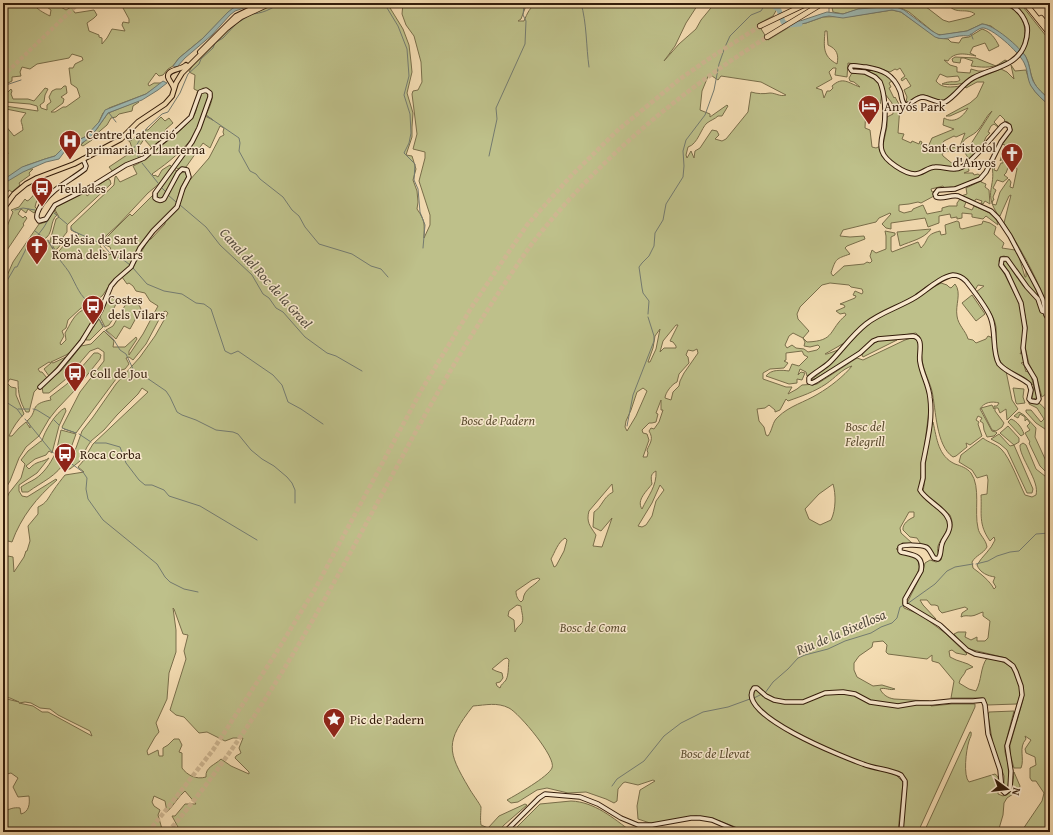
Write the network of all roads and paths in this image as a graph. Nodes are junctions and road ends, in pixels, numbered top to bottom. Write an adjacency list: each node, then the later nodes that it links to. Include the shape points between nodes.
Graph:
1 (263, 3): 10 (main road, via 236,16)
2 (271, 3): 10 (highway, via 241,16)
3 (808, 3): 11 (highway)
4 (822, 3): 14 (highway)
5 (962, 3): 6 (main road)
6 (966, 3)
7 (1008, 3): 22 (main road, via 1017,9 1027,28 1021,52 1012,62 971,79 945,102 921,97 907,106 903,104 901,92 894,80 886,72 855,65 850,68 852,71 867,73 880,82 885,116 882,151 891,163 909,173 919,173 934,167 959,168 1002,126 1009,126 1010,130 980,179 955,188 938,190 935,194 939,198 955,195 995,214 1010,236 1038,289)
8 (1025, 3): 13 (highway)
9 (1029, 3): 12 (highway)
10 (227, 26): 15 (main road)
11 (760, 26)
12 (1050, 29)
13 (1050, 34)
14 (770, 36)
15 (188, 65): 16 (main road); 17 (main road)
16 (175, 70): 17 (main road); 18 (main road, via 170,72)
17 (179, 78): 18 (main road, via 174,82); 19 (main road)
18 (169, 79): 19 (main road)
19 (174, 91): 20 (main road, via 168,101 138,122 123,137)
20 (83, 159): 21 (main road, via 26,184 14,194); 24 (main road, via 86,169 66,181 48,197 37,213 39,221 46,219 53,206 58,203 141,160 187,120 193,113 200,92 207,90 210,93 196,135 157,188 154,196 156,200 164,199 180,171 187,170 189,177 177,207 152,231 131,267 111,286 101,310 82,341 58,370)
21 (3, 209)
22 (1045, 312): 23 (main road); 27 (main road, via 1007,259 1002,259 1001,264 1010,278 1022,309 1026,328 1024,352 1027,367 1035,379 1039,397 1037,402 1029,399 1030,384 999,363 989,313 967,282 952,275 866,324 828,364 809,378 811,383 816,381 878,339 916,336 919,340 920,362 931,406 920,490 947,516 950,526 941,544 938,559 924,546 900,547 901,552 918,557 922,562 921,571 905,599 905,604 940,625 967,650 1008,661 1013,666 1021,686 1022,695 1007,746 1011,778 1010,789 1005,793 1002,790 1000,770 988,734 983,700 898,706 870,702 855,694 843,692 825,693 803,702 785,702 770,698 757,688 752,690 752,699 761,712 783,728 813,744 862,764 901,775 906,785)
23 (1050, 322)
24 (40, 386)
25 (505, 832): 26 (main road, via 539,798 545,794 552,794 580,797 638,825 700,818 712,820)
26 (740, 832)
27 (900, 832)

